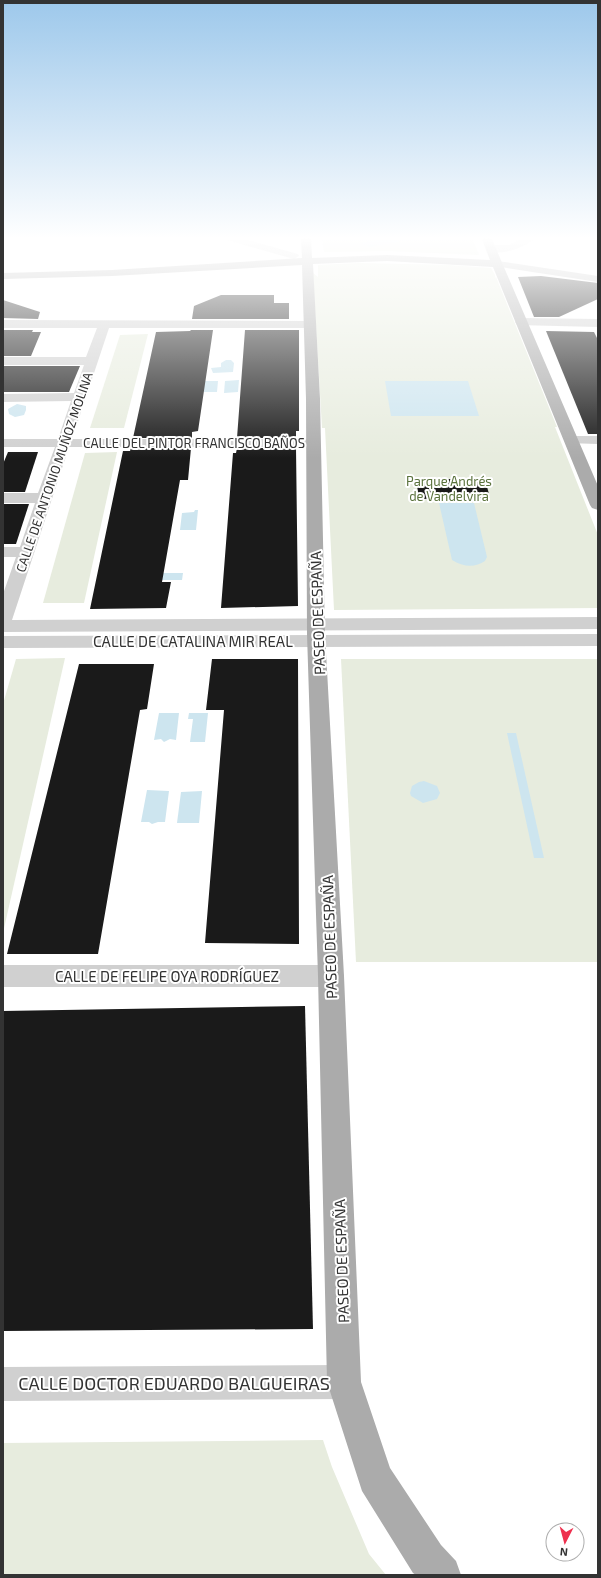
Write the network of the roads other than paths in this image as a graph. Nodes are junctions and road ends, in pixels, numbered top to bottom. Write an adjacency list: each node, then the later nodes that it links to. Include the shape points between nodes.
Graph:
1 (308, 311): 7 (main road, PASEO DE ESPAÑA)
2 (516, 311): 3 (main road)
3 (521, 322): 4 (street); 12 (main road)
4 (598, 323)
5 (3, 324): 6 (street)
6 (104, 324): 7 (street); 9 (street, CALLE DE ANTONIO MUÑOZ MOLINA)
7 (309, 324): 16 (main road, PASEO DE ESPAÑA)
8 (3, 361): 9 (street)
9 (92, 361): 10 (street, CALLE DE ANTONIO MUÑOZ MOLINA)
10 (80, 397): 11 (street); 15 (street, CALLE DE ANTONIO MUÑOZ MOLINA)
11 (3, 398)
12 (571, 440): 13 (street); 19 (main road)
13 (598, 440)
14 (3, 443): 15 (street, CALLE DEL PINTOR FRANCISCO BAÑOS)
15 (64, 443): 16 (street, CALLE DEL PINTOR FRANCISCO BAÑOS); 18 (street, CALLE DE ANTONIO MUÑOZ MOLINA)
16 (314, 443): 25 (main road, PASEO DE ESPAÑA)
17 (3, 498): 18 (street)
18 (45, 498): 21 (street, CALLE DE ANTONIO MUÑOZ MOLINA)
19 (598, 505)
20 (3, 552): 21 (street)
21 (26, 552): 22 (street, CALLE DE ANTONIO MUÑOZ MOLINA)
22 (3, 620)
23 (598, 623): 25 (street, CALLE DE CATALINA MIR REAL)
24 (3, 626): 25 (street, CALLE DE CATALINA MIR REAL)
25 (317, 632): 26 (street, CALLE DE CATALINA MIR REAL); 27 (street, CALLE DE CATALINA MIR REAL); 29 (main road, PASEO DE ESPAÑA)
26 (598, 640)
27 (3, 642)
28 (3, 976): 29 (street, CALLE DE FELIPE OYA RODRÍGUEZ)
29 (331, 976): 30 (main road, PASEO DE ESPAÑA)
30 (344, 1382): 31 (street, CALLE DOCTOR EDUARDO BALGUEIRAS); 32 (main road, PASEO DE ESPAÑA, via 375,1478 427,1559)
31 (3, 1384)
32 (442, 1575)

